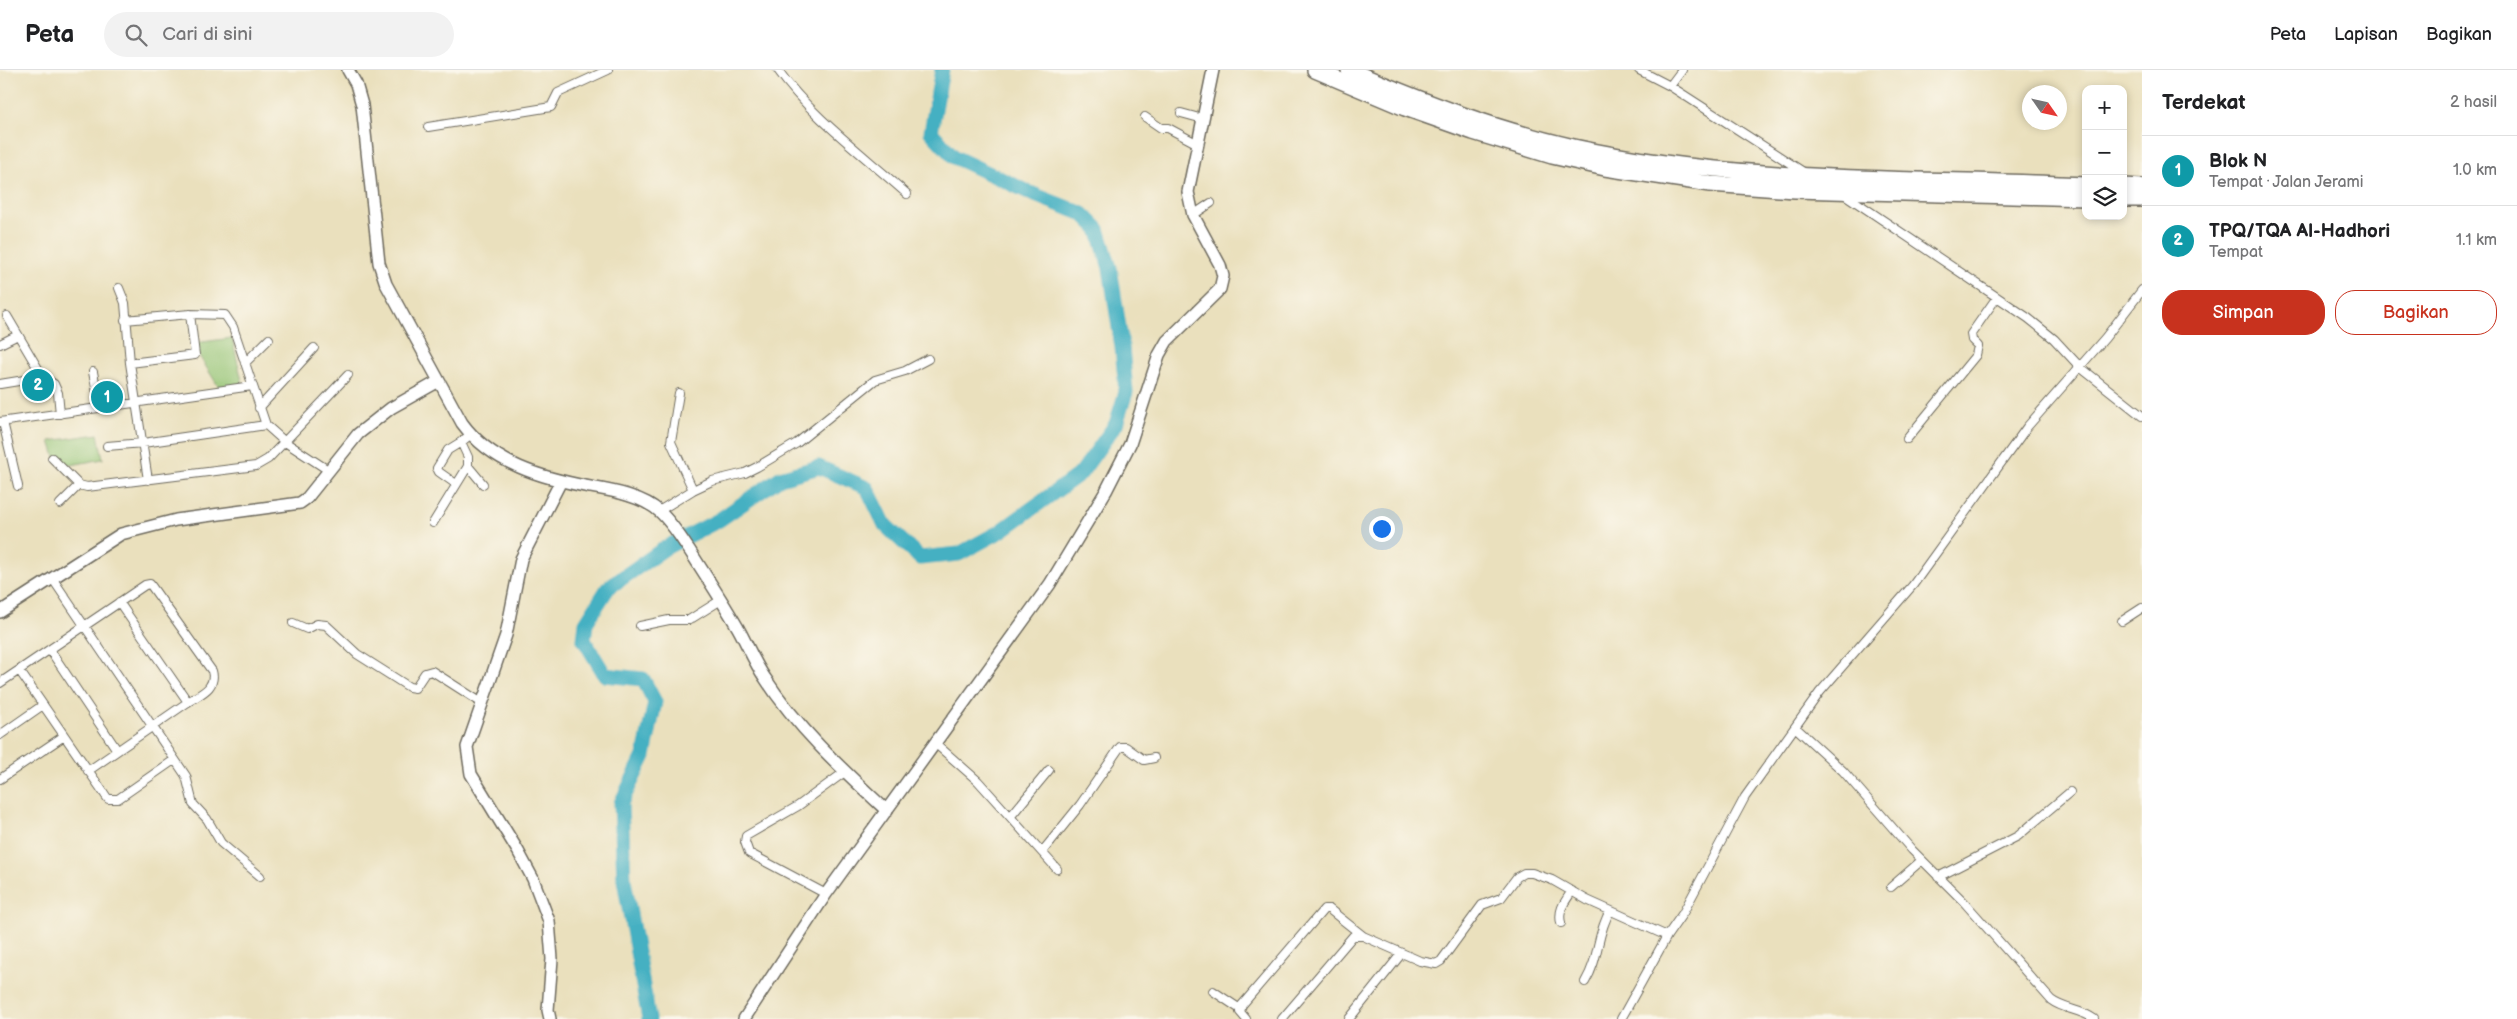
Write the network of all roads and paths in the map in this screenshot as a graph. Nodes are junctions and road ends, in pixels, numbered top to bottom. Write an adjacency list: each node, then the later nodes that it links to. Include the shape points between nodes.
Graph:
1 (348, 70): 44 (street, via 362,105 379,263 386,284)
2 (608, 70): 13 (street, via 558,93 551,107)
3 (778, 70): 21 (street, via 812,108)
4 (1213, 70): 12 (street)
5 (1315, 70): 16 (highway, via 1430,117 1552,156 1688,181)
6 (1349, 70): 16 (highway, via 1441,108 1566,145)
7 (1639, 70): 9 (street)
8 (1682, 70): 9 (street)
9 (1670, 86): 15 (street)
10 (1181, 113): 12 (street)
11 (1145, 117): 14 (street, via 1161,128 1168,128)
12 (1203, 119): 14 (street)
13 (428, 127)
14 (1198, 144): 26 (street, via 1188,186)
15 (1810, 176): 16 (highway); 17 (highway); 20 (street)
16 (1779, 181): 20 (highway)
17 (2082, 185)
18 (2127, 186): 19 (highway)
19 (2142, 187)
20 (1838, 190): 22 (highway); 29 (street)
21 (907, 194)
22 (2082, 198)
23 (2127, 199): 24 (highway)
24 (2142, 199)
25 (1211, 203): 26 (street)
26 (1193, 215): 92 (street, via 1220,265 1223,276 1220,289 1167,341 1159,355 1130,444 1106,491 1031,612)
27 (119, 288): 32 (street, via 125,303)
28 (2142, 290): 40 (street)
29 (1997, 296): 40 (street, via 2040,327); 56 (street, via 1971,334 1978,346 1976,355)
30 (190, 314): 32 (street); 38 (street, via 195,355); 39 (street, via 225,315 233,327)
31 (7, 316): 33 (street)
32 (125, 320): 38 (street)
33 (18, 335): 35 (street); 43 (street)
34 (269, 339): 39 (street)
35 (0, 344)
36 (314, 348): 50 (street)
37 (928, 360): 69 (street, via 875,380 797,443 757,467)
38 (130, 363): 48 (street)
39 (245, 363): 46 (street)
40 (2080, 367): 52 (street); 89 (street, via 2027,427 1913,584 1820,692)
41 (93, 372): 49 (street)
42 (348, 374): 57 (street)
43 (43, 377): 45 (street); 51 (street, via 54,384)
44 (439, 381): 55 (street); 62 (street, via 409,396 374,420)
45 (0, 384)
46 (252, 386): 48 (street); 50 (street)
47 (679, 393): 69 (street, via 670,441)
48 (136, 402): 49 (street); 58 (street)
49 (100, 408): 51 (street)
50 (259, 408): 54 (street)
51 (60, 414): 53 (street)
52 (2142, 416)
53 (1, 422): 68 (street)
54 (266, 425): 57 (street); 58 (street)
55 (466, 438): 61 (street); 64 (street, via 500,458); 65 (street, via 448,450 437,468)
56 (1907, 439)
57 (285, 442): 62 (street); 63 (street, via 256,466)
58 (143, 443): 59 (street); 63 (street)
59 (107, 446)
60 (52, 458): 67 (street)
61 (468, 466): 65 (street); 66 (street)
62 (328, 470): 73 (street, via 308,498 300,503 134,529 111,538)
63 (148, 480): 67 (street, via 92,487)
64 (561, 481): 71 (street, via 625,494); 86 (street, via 521,559 506,635)
65 (456, 484): 72 (street)
66 (482, 484)
67 (79, 485): 70 (street)
68 (18, 486)
69 (693, 490): 71 (street)
70 (60, 504)
71 (659, 511): 74 (street, via 674,527)
72 (433, 523)
73 (52, 578): 77 (street); 80 (street)
74 (721, 600): 81 (street, via 689,620); 98 (street, via 790,715)
75 (119, 602): 80 (street); 85 (street); 85 (street, via 145,585 152,586 214,678 208,689)
76 (2142, 608): 78 (street)
77 (0, 612)
78 (2122, 621)
79 (294, 623): 86 (street, via 307,629 317,624 326,625 357,654 409,687 415,688 425,673 432,671)
80 (84, 626): 82 (street); 88 (street)
81 (640, 626)
82 (50, 650): 83 (street); 93 (street)
83 (18, 670): 84 (street); 87 (street)
84 (0, 682)
85 (188, 702): 88 (street)
86 (482, 703): 119 (street, via 467,747 468,762 476,784 533,879 549,921 552,942)
87 (43, 705): 90 (street); 91 (street)
88 (152, 726): 93 (street); 95 (street)
89 (1795, 727): 104 (street, via 1839,766); 114 (street, via 1745,797 1683,913)
90 (0, 735)
91 (64, 736): 97 (street); 99 (street)
92 (936, 744): 101 (street); 102 (street)
93 (117, 750): 97 (street)
94 (1154, 758): 103 (street, via 1144,760 1126,747 1120,747)
95 (174, 760): 97 (street, via 114,800 105,797); 106 (street, via 186,776 193,804 207,819 221,843)
96 (1049, 770): 102 (street)
97 (88, 771)
98 (846, 771): 101 (street); 110 (street, via 798,806 746,836 745,842 749,853)
99 (0, 779)
100 (2070, 792): 107 (street, via 2018,836)
101 (887, 811): 110 (street)
102 (1011, 816): 103 (street)
103 (1042, 852): 105 (street)
104 (1922, 860): 107 (street); 108 (street)
105 (1057, 869)
106 (260, 876)
107 (1938, 877): 125 (street, via 2051,1000)
108 (1891, 887)
109 (1572, 891): 111 (street); 112 (street, via 1559,914); 115 (street, via 1552,880 1524,873 1501,898 1482,905 1441,961 1428,964)
110 (826, 894): 120 (street)
111 (1610, 911): 114 (street); 116 (street, via 1600,931 1598,955)
112 (1562, 923)
113 (1362, 936): 115 (street); 118 (street, via 1329,909 1324,909); 122 (street, via 1353,936)
114 (1667, 936): 124 (street)
115 (1402, 953): 123 (street)
116 (1585, 982)
117 (1214, 991): 118 (street)
118 (1240, 1008): 121 (street)
119 (550, 1019)
120 (744, 1019)
121 (1246, 1019)
122 (1282, 1019)
123 (1349, 1019)
124 (1621, 1019)
125 (2094, 1019)

